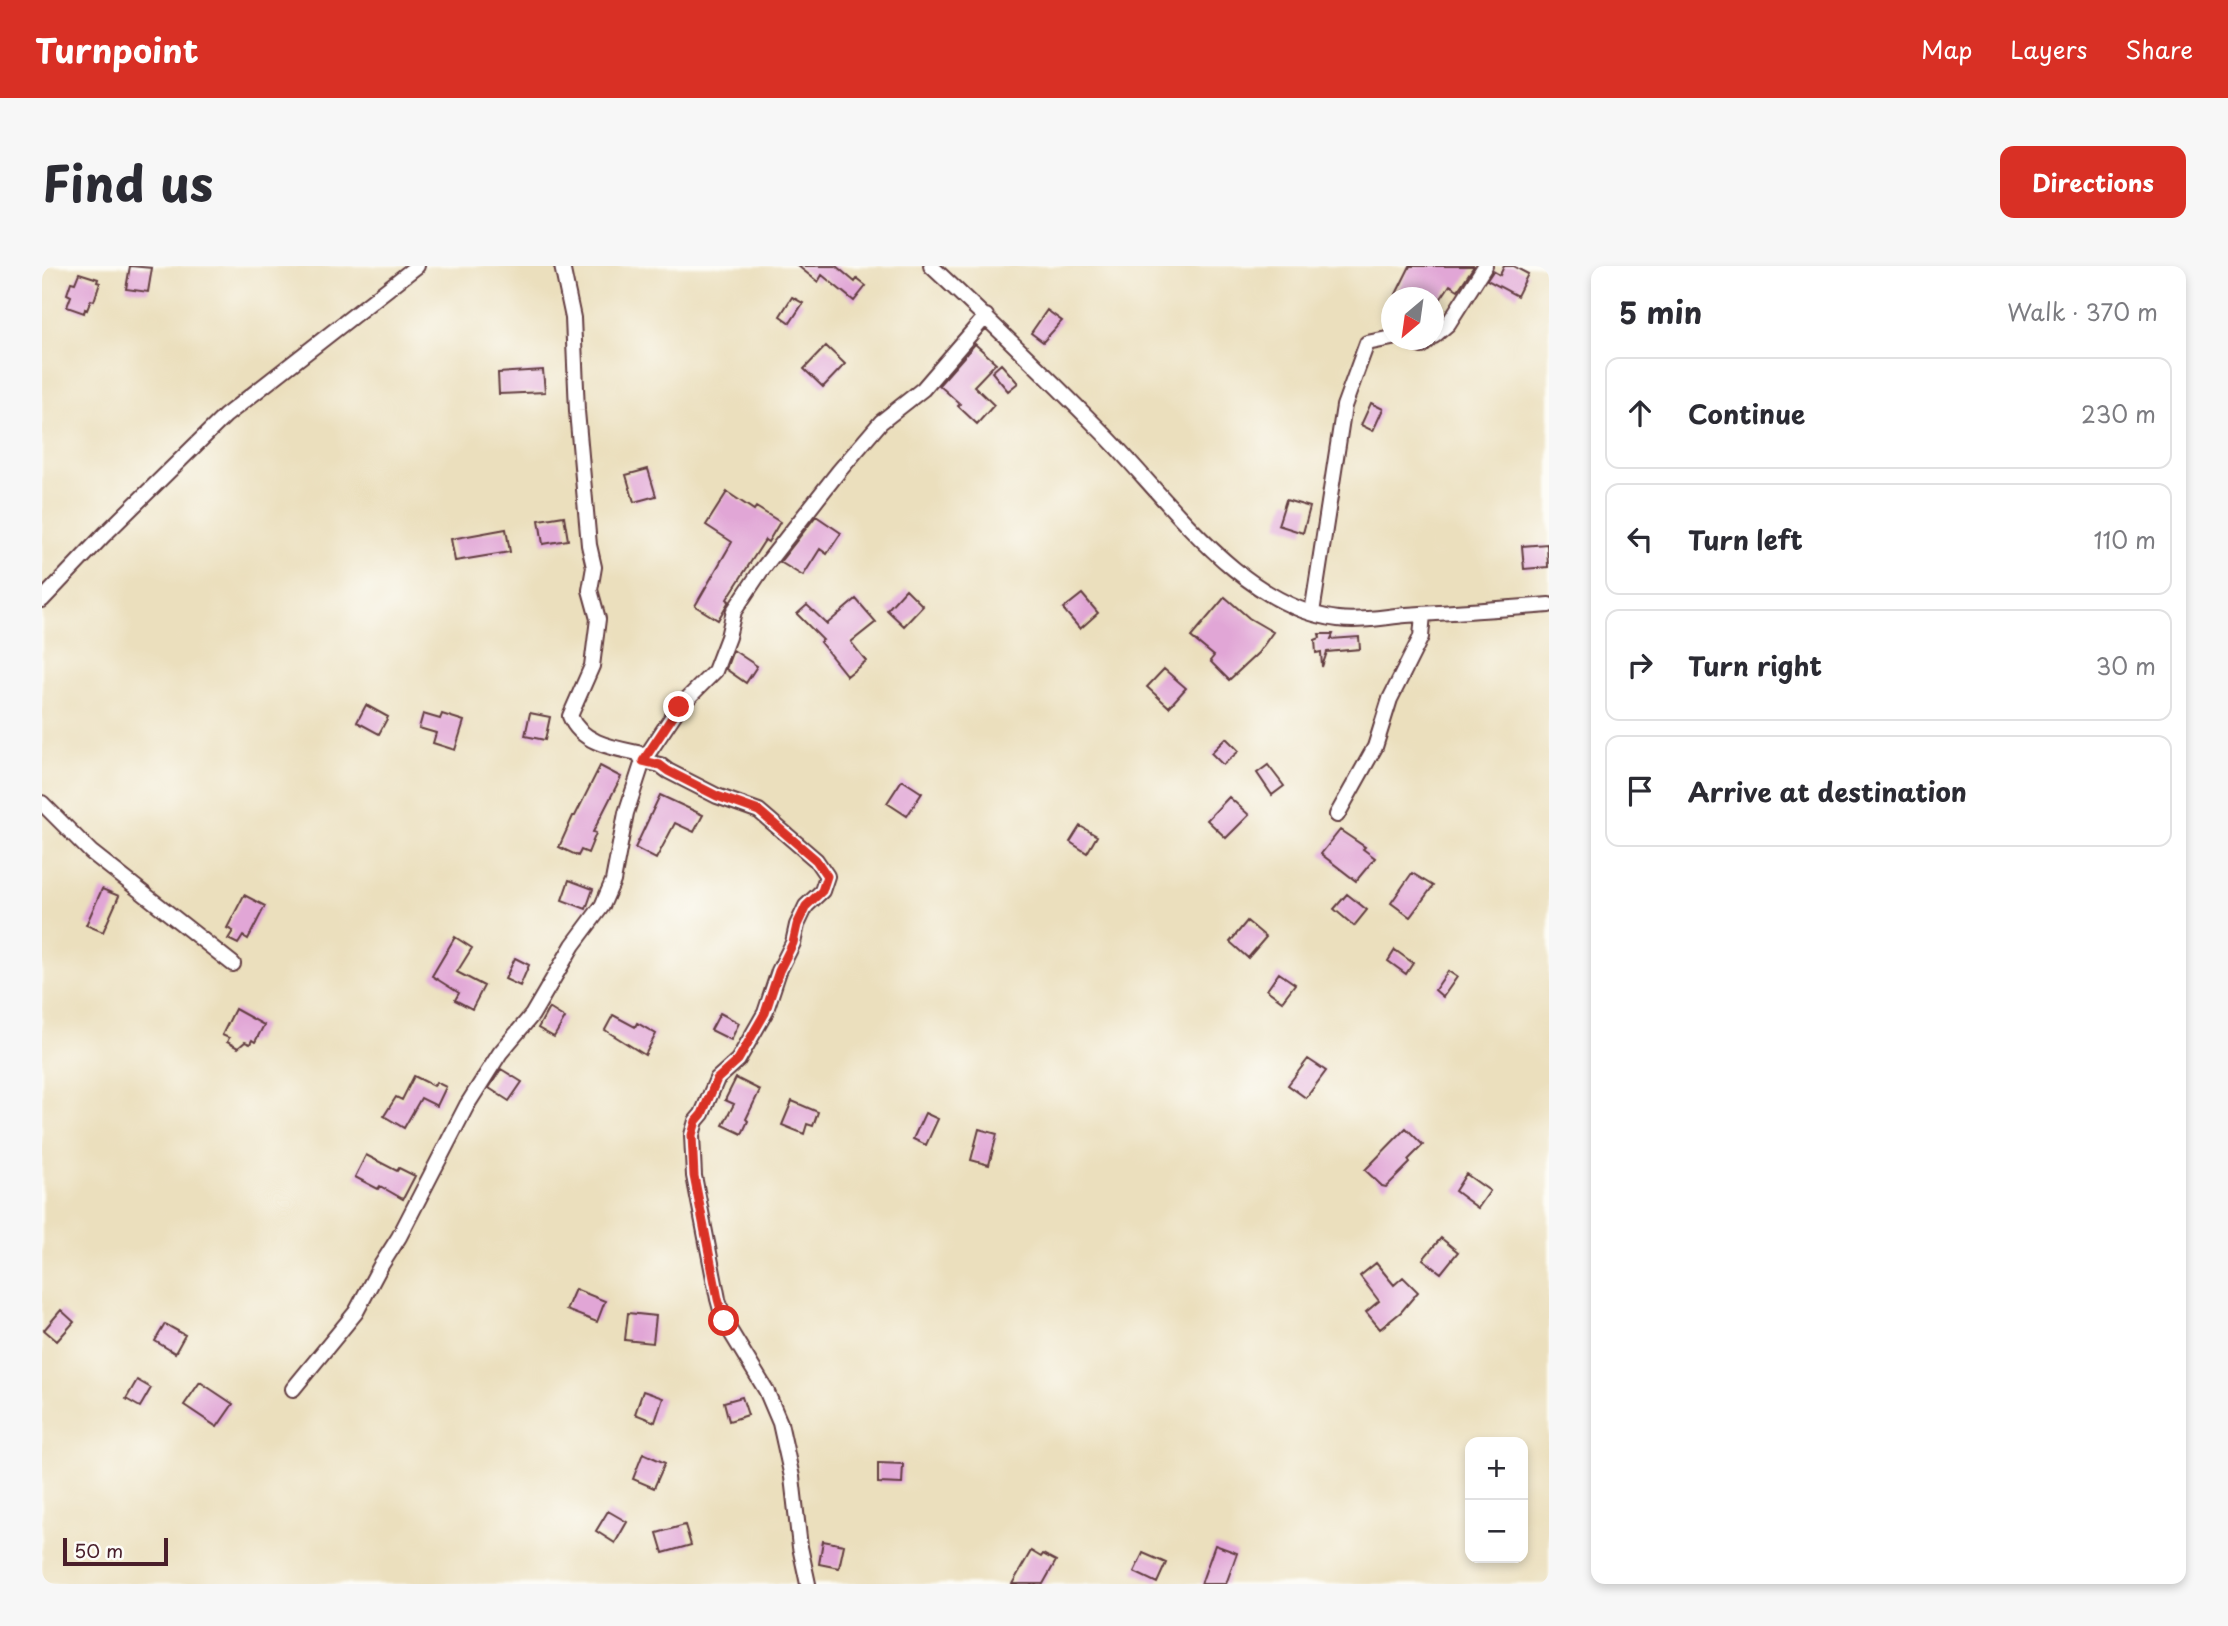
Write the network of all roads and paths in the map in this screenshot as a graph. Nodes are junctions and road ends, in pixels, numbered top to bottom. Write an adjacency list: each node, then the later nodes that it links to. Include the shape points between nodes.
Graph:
1 (417, 266): 8 (street, via 225,416)
2 (562, 266): 12 (street, via 574,329 577,411 594,567 590,590 598,619 592,666 570,716 579,732 604,746 638,752)
3 (931, 266): 5 (street)
4 (1485, 266): 6 (street)
5 (986, 316): 10 (street, via 1242,576 1261,591); 12 (street, via 923,389 881,422 760,572 734,611 715,671 679,707)
6 (1444, 327)
7 (1381, 340): 10 (street, via 1367,344 1343,406)
8 (42, 600)
9 (1549, 605): 11 (street)
10 (1312, 613): 11 (street, via 1338,619)
11 (1423, 614): 14 (street, via 1421,637 1390,699 1375,747)
12 (643, 761): 16 (street, via 626,813 613,881 602,906 532,1015 499,1053 467,1104 356,1312); 17 (street, via 759,811 816,860 827,876 822,891 806,906 797,925 765,1013 738,1060 717,1079 692,1135 694,1176 718,1299 724,1321 766,1390 780,1423)
13 (42, 803): 15 (street, via 91,852)
14 (1337, 815)
15 (233, 964)
16 (293, 1389)
17 (808, 1584)

